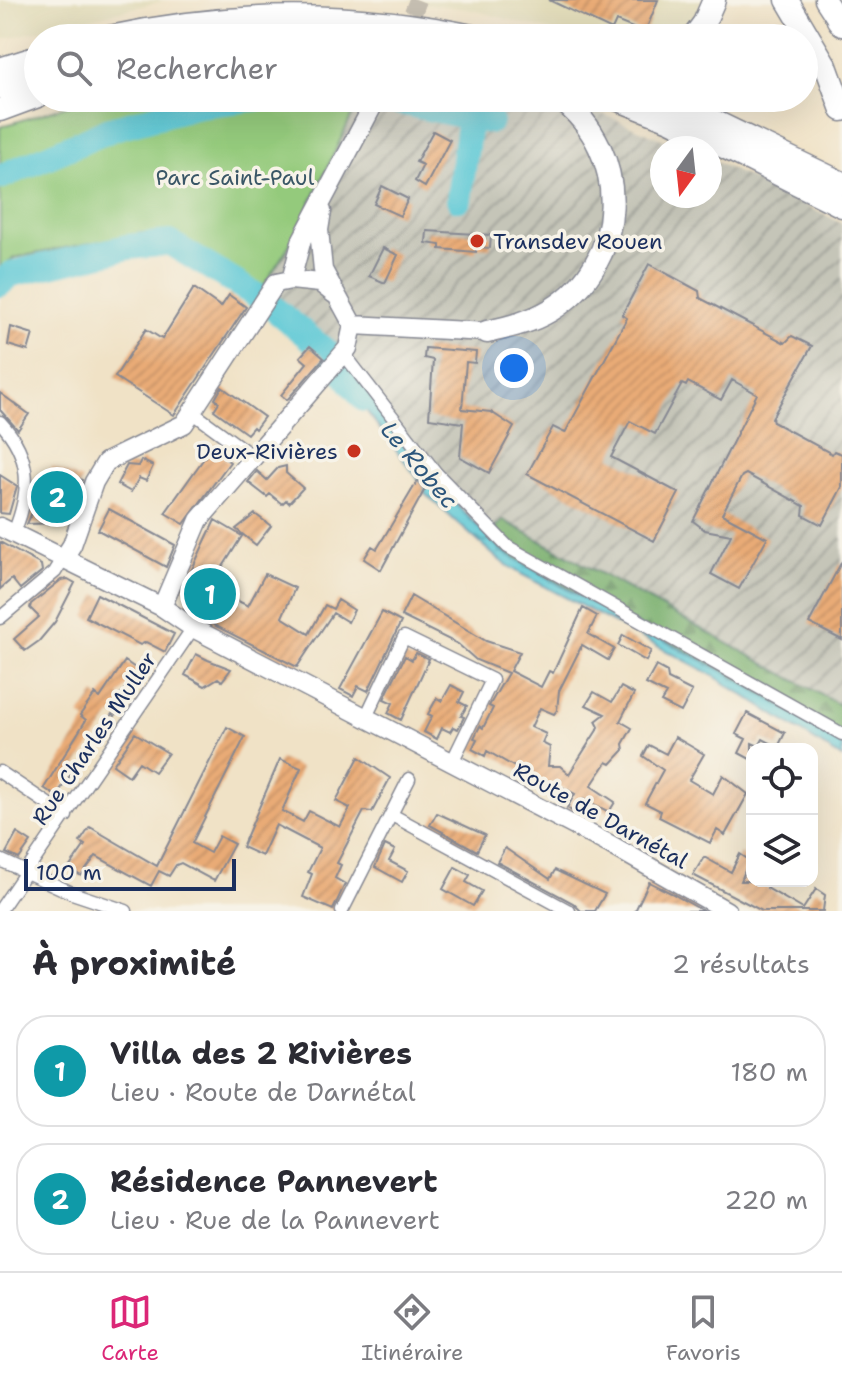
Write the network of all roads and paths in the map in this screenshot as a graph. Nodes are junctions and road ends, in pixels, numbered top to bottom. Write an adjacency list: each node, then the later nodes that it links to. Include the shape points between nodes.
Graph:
1 (714, 0): 7 (highway)
2 (787, 0): 8 (highway)
3 (825, 0): 4 (main road)
4 (840, 22)
5 (183, 24): 6 (highway, via 297,16)
6 (403, 24)
7 (703, 24)
8 (801, 24)
9 (818, 52): 18 (highway)
10 (24, 54): 11 (highway)
11 (0, 55)
12 (24, 60): 13 (highway)
13 (0, 69)
14 (24, 79): 15 (highway)
15 (0, 87)
16 (24, 101): 17 (highway)
17 (0, 110)
18 (842, 110)
19 (370, 112): 24 (street)
20 (576, 112): 28 (highway, via 597,138 612,191 607,241 581,286 538,317)
21 (648, 112): 23 (highway)
22 (691, 112): 23 (highway)
23 (839, 193)
24 (323, 204): 25 (street, via 302,239); 26 (street, via 320,252)
25 (291, 280): 26 (street, via 320,283); 30 (street, via 276,283)
26 (334, 294): 27 (street)
27 (353, 325): 28 (street); 29 (street)
28 (487, 332)
29 (339, 360): 32 (street); 39 (street, via 508,547)
30 (192, 412): 32 (street); 34 (street, via 166,436 106,462)
31 (0, 422): 33 (street, via 26,461 28,490)
32 (252, 456): 35 (street, via 199,520)
33 (6, 531): 34 (street, Route de Darnétal)
34 (63, 559): 35 (street, Route de Darnétal); 36 (street, via 55,572)
35 (162, 607): 37 (street, Route de Darnétal)
36 (0, 618)
37 (193, 628): 38 (street, Route de Darnétal); 44 (street, Rue Charles Muller)
38 (366, 717): 40 (street, Route de Darnétal); 40 (street, via 404,637 492,680)
39 (842, 734)
40 (452, 762): 51 (street, Route de Darnétal)
41 (0, 772): 44 (street)
42 (409, 779): 43 (street)
43 (392, 815): 49 (street); 50 (street)
44 (66, 816): 46 (street, Rue Charles Muller)
45 (0, 860): 46 (street)
46 (27, 872): 47 (street, Rue Charles Muller); 48 (street)
47 (0, 910)
48 (126, 911)
49 (342, 911)
50 (569, 911)
51 (727, 911)

